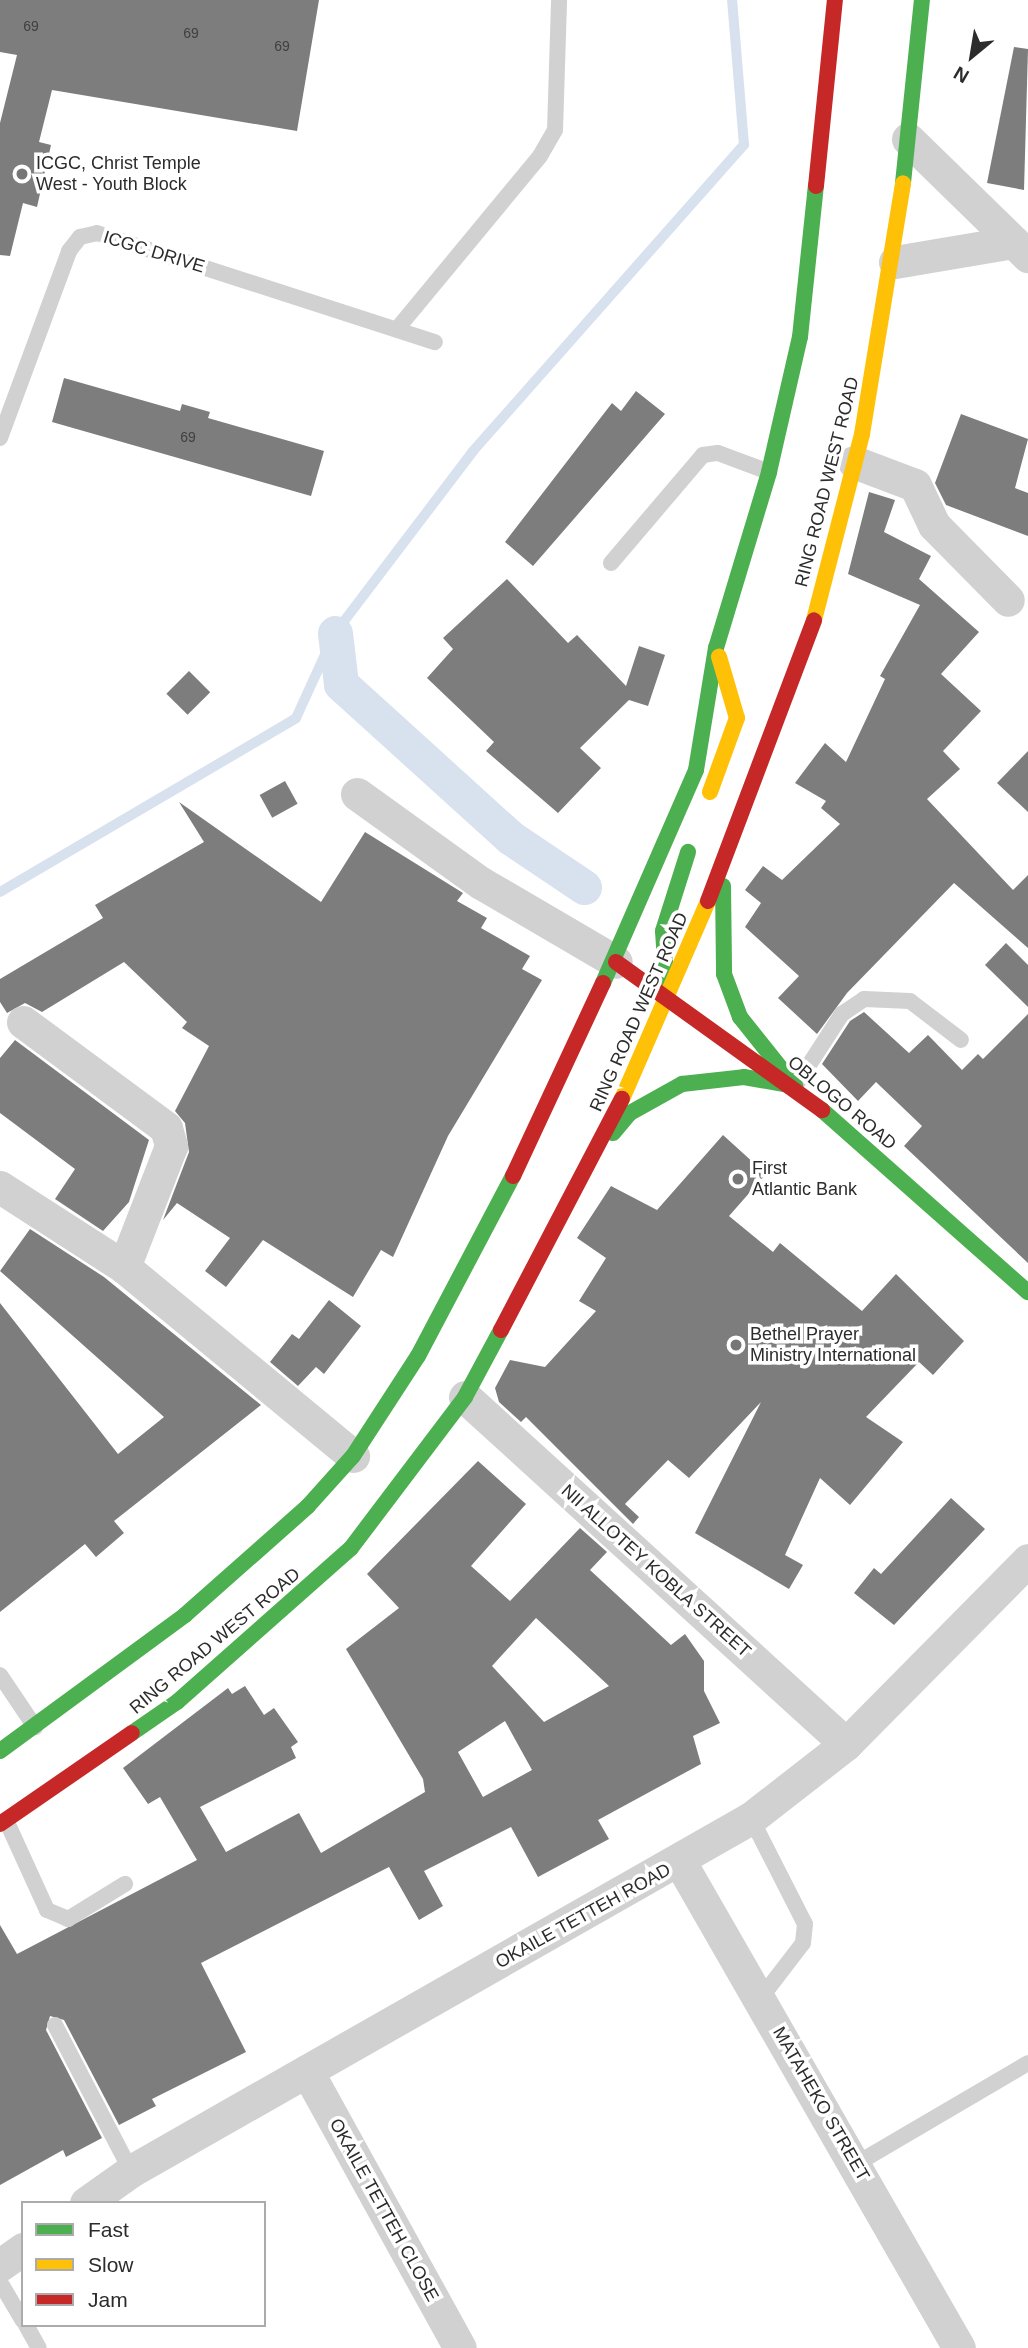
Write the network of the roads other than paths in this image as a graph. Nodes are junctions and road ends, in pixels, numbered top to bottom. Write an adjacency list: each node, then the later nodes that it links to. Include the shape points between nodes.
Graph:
1 (559, 0): 7 (lane, via 555,130 540,156)
2 (835, 0): 11 (main road, via 800,337)
3 (922, 0): 4 (main road, RING ROAD WEST ROAD)
4 (908, 139): 5 (street); 6 (main road, RING ROAD WEST ROAD)
5 (1020, 249): 6 (street)
6 (895, 262): 10 (main road, RING ROAD WEST ROAD)
7 (397, 330): 8 (lane, ICGC DRIVE); 9 (lane, ICGC DRIVE, via 97,233 80,237 69,251)
8 (435, 342)
9 (0, 438)
10 (854, 462): 13 (street, via 915,485 934,525); 18 (main road, RING ROAD WEST ROAD, via 805,654)
11 (769, 472): 12 (lane, via 718,453 703,455); 14 (main road)
12 (611, 563)
13 (1008, 600)
14 (716, 648): 16 (main road, via 737,718); 19 (main road, via 696,770)
15 (357, 794): 19 (street, via 481,883)
16 (705, 806)
17 (696, 831): 20 (main road, via 663,931)
18 (725, 863): 20 (main road, RING ROAD WEST ROAD); 23 (main road, via 724,974 740,1017)
19 (616, 962): 20 (main road, OBLOGO ROAD); 29 (main road, via 483,1235 418,1356)
20 (668, 996): 23 (main road, OBLOGO ROAD); 24 (main road, RING ROAD WEST ROAD)
21 (23, 1022): 26 (street, via 166,1128 171,1146)
22 (961, 1040): 23 (lane, via 910,1001 864,999 842,1014)
23 (795, 1086): 24 (main road, via 744,1077 682,1084 630,1113); 27 (main road, OBLOGO ROAD)
24 (601, 1148): 28 (main road, RING ROAD WEST ROAD)
25 (0, 1187): 26 (street)
26 (124, 1267): 29 (street)
27 (1028, 1292)
28 (466, 1397): 33 (street, NII ALLOTEY KOBLA STREET); 36 (main road, RING ROAD WEST ROAD, via 351,1548 276,1620 167,1710)
29 (353, 1456): 32 (main road, via 240,1569)
30 (1028, 1560): 33 (street, OKAILE TETTEH ROAD)
31 (0, 1675): 32 (lane)
32 (35, 1727): 34 (main road)
33 (846, 1744): 35 (street, OKAILE TETTEH ROAD)
34 (0, 1751)
35 (751, 1818): 37 (street, OKAILE TETTEH ROAD); 39 (lane, via 805,1924 803,1943)
36 (3, 1822): 38 (lane, via 47,1910 68,1919)
37 (680, 1862): 39 (street, MATAHEKO STREET); 42 (street, OKAILE TETTEH ROAD)
38 (125, 1884)
39 (760, 1999): 43 (street, MATAHEKO STREET)
40 (55, 2025): 44 (lane)
41 (1028, 2063): 43 (lane)
42 (307, 2071): 44 (street, OKAILE TETTEH ROAD); 52 (street, OKAILE TETTEH CLOSE)
43 (856, 2164): 53 (street, MATAHEKO STREET)
44 (131, 2171): 45 (street, OKAILE TETTEH ROAD)
45 (89, 2201)
46 (21, 2250): 47 (street)
47 (0, 2265)
48 (0, 2282): 49 (lane)
49 (21, 2317)
50 (27, 2327): 51 (lane)
51 (39, 2348)
52 (460, 2348)
53 (959, 2348)

